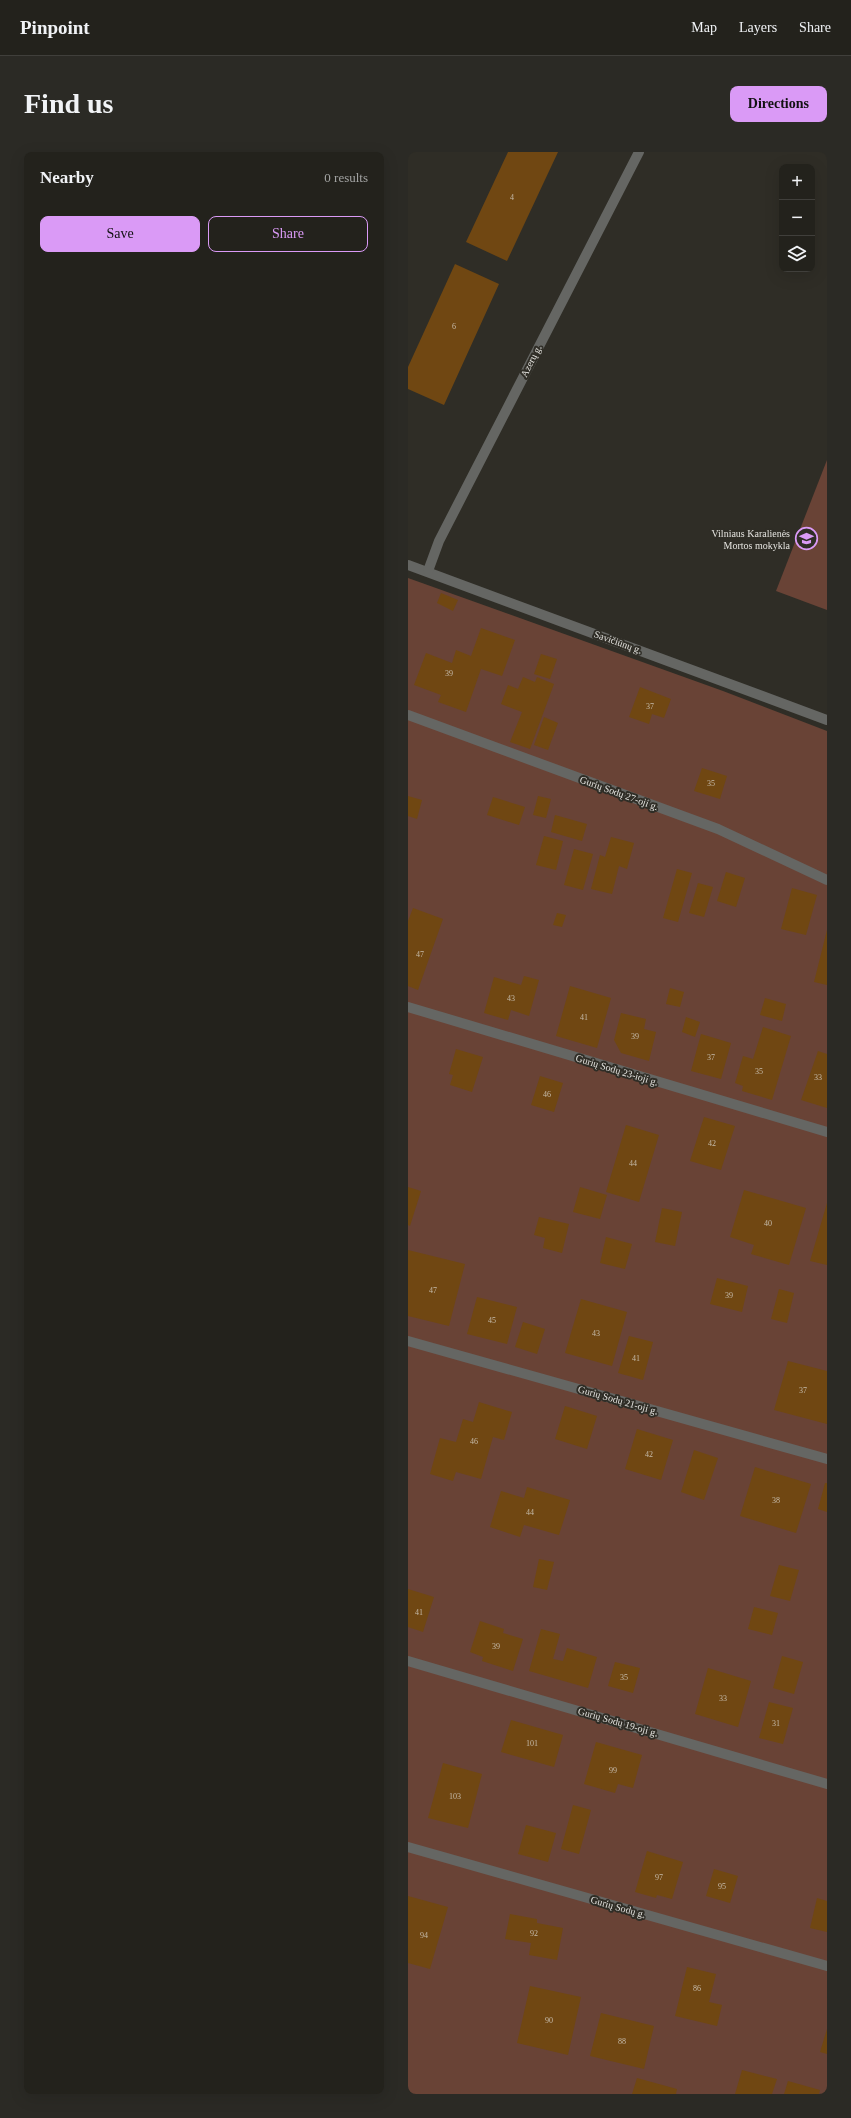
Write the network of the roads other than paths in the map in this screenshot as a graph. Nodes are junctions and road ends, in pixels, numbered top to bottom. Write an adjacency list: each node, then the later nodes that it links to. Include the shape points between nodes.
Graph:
1 (639, 152): 3 (street, Azerų g., via 439,541)
2 (408, 565): 3 (street, Savičiūnų g.)
3 (428, 571): 5 (street, Savičiūnų g.)
4 (408, 715): 6 (street, Gurių Sodų 27-oji g., via 718,829)
5 (827, 720)
6 (827, 880)
7 (408, 1007): 8 (street, Gurių Sodų 23-ioji g.)
8 (827, 1132)
9 (408, 1341): 10 (street, Gurių Sodų 21-oji g.)
10 (827, 1459)
11 (408, 1661): 12 (street, Gurių Sodų 19-oji g.)
12 (827, 1784)
13 (408, 1847): 14 (street, Gurių Sodų g.)
14 (827, 1966)

